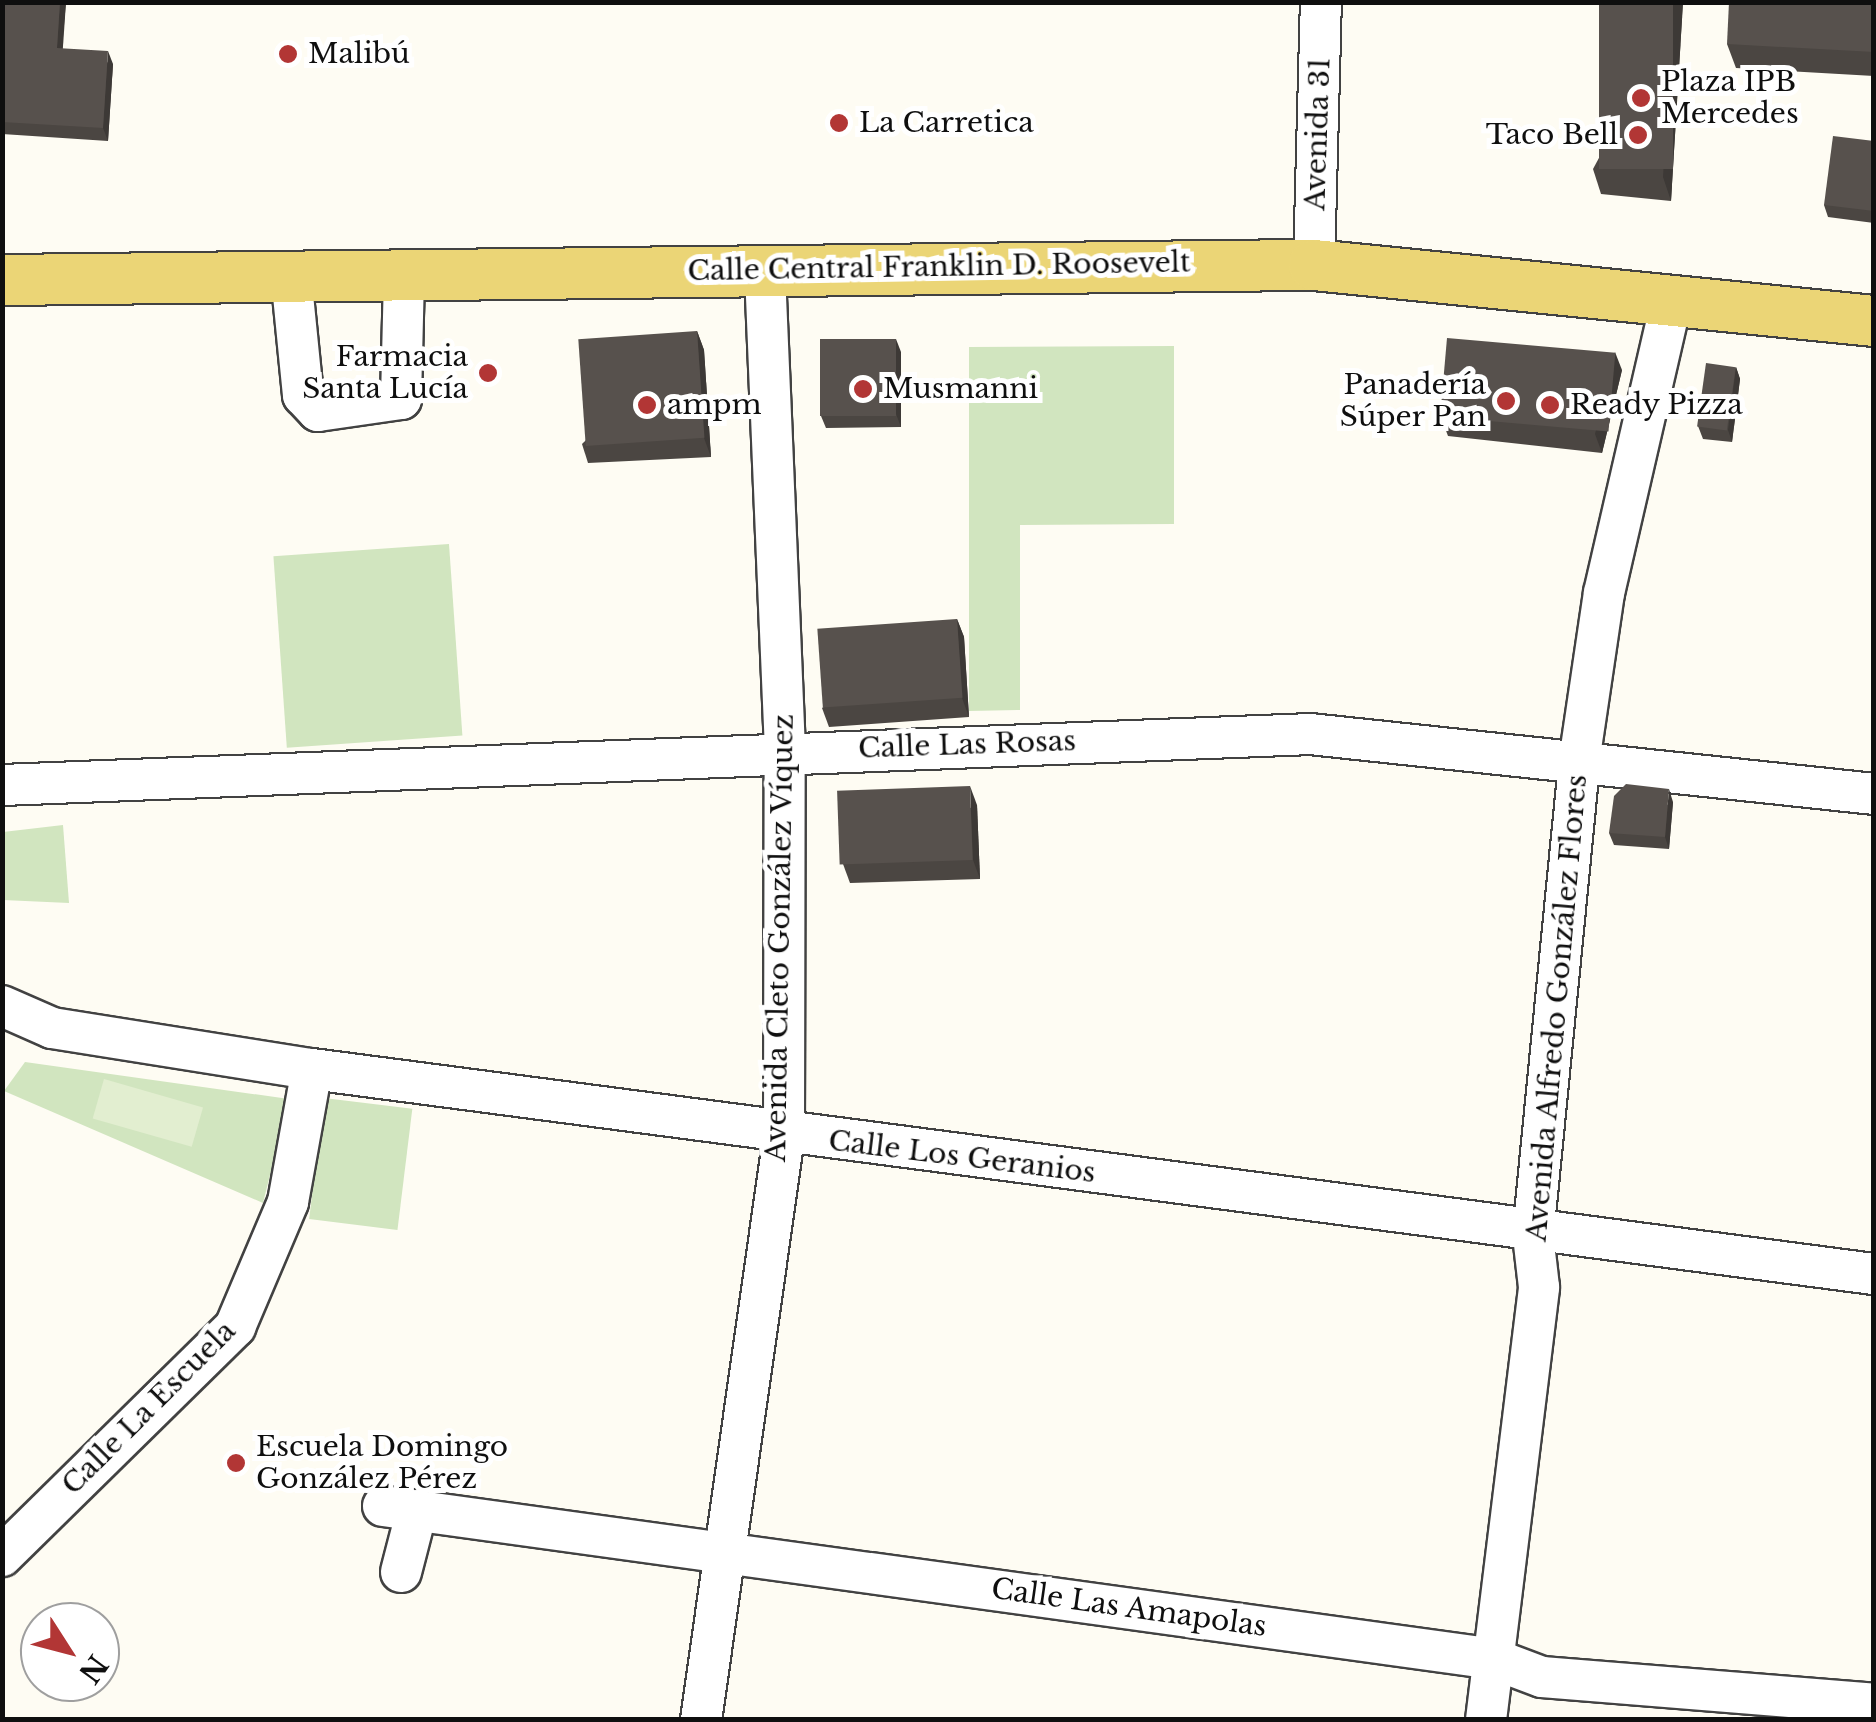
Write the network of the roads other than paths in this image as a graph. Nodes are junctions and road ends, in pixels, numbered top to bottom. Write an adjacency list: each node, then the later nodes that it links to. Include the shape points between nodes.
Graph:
1 (1321, 2): 2 (street, Avenida 31)
2 (1314, 265): 3 (main road, Calle Central Franklin D. Roosevelt); 7 (main road, Calle Central Franklin D. Roosevelt)
3 (765, 271): 4 (main road, Calle Central Franklin D. Roosevelt); 9 (street, Avenida Cleto González Víquez)
4 (404, 274): 5 (main road, Calle Central Franklin D. Roosevelt); 5 (street, via 401,399 318,411 303,395)
5 (292, 275): 6 (main road, Calle Central Franklin D. Roosevelt)
6 (2, 280)
7 (1672, 303): 8 (main road, Calle Central Franklin D. Roosevelt); 10 (street, Avenida Alfredo González Flores, via 1604,593)
8 (1874, 321)
9 (785, 750): 10 (street, Calle Las Rosas, via 1310,734); 11 (street, Calle Las Rosas); 15 (street, Avenida Cleto González Víquez)
10 (1579, 762): 12 (street, Calle Las Rosas); 16 (street, Avenida Alfredo González Flores)
11 (2, 784)
12 (1874, 794)
13 (2, 1006): 14 (street, Calle Los Geranios, via 52,1028)
14 (312, 1069): 15 (street, Calle Los Geranios); 19 (street, Calle La Escuela, via 288,1202 234,1327)
15 (784, 1136): 16 (street, Calle Los Geranios); 18 (street, Avenida Cleto González Víquez)
16 (1534, 1235): 17 (street, Calle Los Geranios); 21 (street, Avenida Alfredo González Flores, via 1538,1287)
17 (1874, 1274)
18 (725, 1552): 20 (street, Calle Las Amapolas, via 400,1508); 21 (street, Calle Las Amapolas); 23 (street, Avenida Cleto González Víquez)
19 (2, 1556)
20 (401, 1572)
21 (1494, 1659): 22 (street, Calle Las Amapolas, via 1542,1677); 24 (street, Avenida Alfredo González Flores)
22 (1874, 1704)
23 (702, 1720)
24 (1486, 1720)

